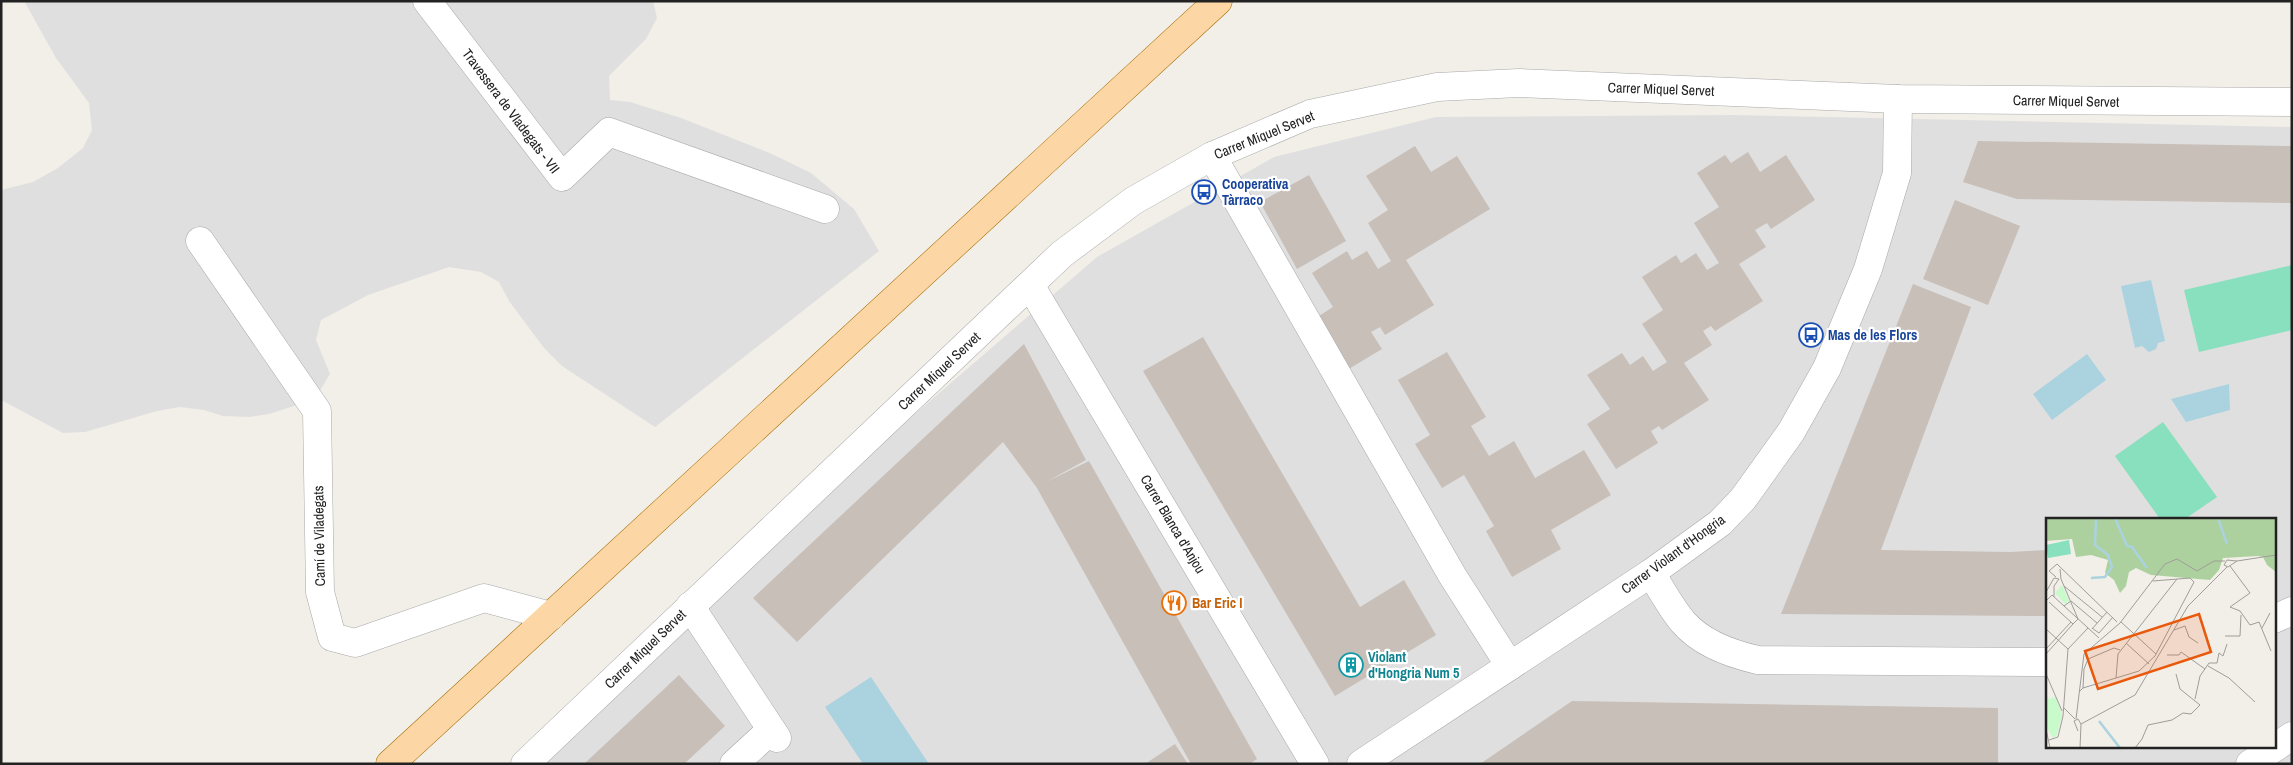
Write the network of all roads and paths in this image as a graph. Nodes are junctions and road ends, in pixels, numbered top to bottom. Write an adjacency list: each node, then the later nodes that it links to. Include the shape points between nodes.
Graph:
1 (427, 1): 6 (street, Travessera de Vladegats - VII, via 562,177 609,132)
2 (1218, 1): 12 (main road)
3 (1898, 99): 4 (street, Carrer Miquel Servet); 5 (street, Carrer Miquel Servet, via 1519,83 1437,87 1310,114); 9 (street, Carrer Violant d'Hongria, via 1897,173 1868,269 1827,368 1791,432 1743,499 1720,523)
4 (2292, 102)
5 (1212, 156): 8 (street, Carrer Miquel Servet, via 1133,201 1062,254); 15 (street, via 1452,575)
6 (825, 208)
7 (200, 242): 12 (street, Camí de Viladegats, via 317,411 320,592 332,637 355,642 484,598)
8 (1030, 285): 10 (street, Carrer Miquel Servet); 22 (street, Carrer Blanca d'Anjou)
9 (1651, 574): 14 (street, via 1683,622 1731,654 1758,660); 15 (street, Carrer Violant d'Hongria)
10 (690, 606): 20 (street, Carrer Miquel Servet); 21 (street, via 774,734)
11 (2292, 611): 13 (street)
12 (551, 616): 19 (main road)
13 (2276, 618)
14 (2046, 662)
15 (1510, 666): 23 (street, Carrer Violant d'Hongria)
16 (2292, 736): 17 (street)
17 (2276, 747)
18 (2274, 748): 24 (street)
19 (390, 764)
20 (525, 764)
21 (734, 764)
22 (1315, 764)
23 (1361, 764)
24 (2250, 764)

